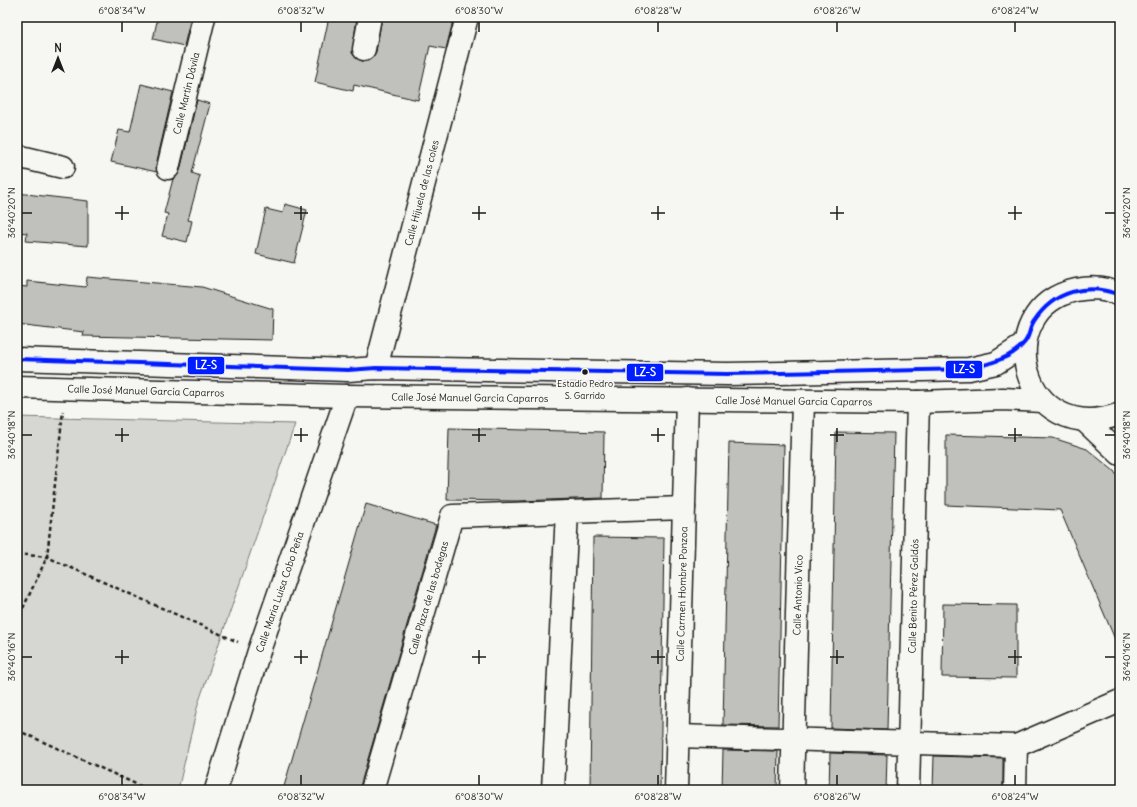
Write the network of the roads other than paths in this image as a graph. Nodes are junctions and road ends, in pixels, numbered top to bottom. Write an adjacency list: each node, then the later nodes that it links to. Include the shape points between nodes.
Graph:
1 (204, 17): 7 (street, Calle Martín Dávila)
2 (370, 17): 4 (street)
3 (467, 17): 11 (street, Calle Hijuela de las coles)
4 (364, 49)
5 (17, 156): 6 (street)
6 (63, 167)
7 (168, 168)
8 (1120, 295): 9 (street, via 1111,290 1089,287 1066,292 1046,304 1032,322)
9 (1025, 344): 11 (street, via 996,363 969,369 727,374); 16 (street, via 1025,364 1031,384)
10 (17, 359): 11 (street)
11 (376, 368)
12 (17, 387): 13 (street, Calle José Manuel García Caparros)
13 (347, 396): 14 (street, Calle José Manuel García Caparros); 28 (street, Calle Maria Luisa Cobo Peña, via 259,651)
14 (687, 399): 15 (street, Calle José Manuel García Caparros); 21 (street, Calle Carmen Hombre Ponzoa)
15 (803, 401): 17 (street, Calle José Manuel García Caparros); 25 (street, Calle Antonio Vico)
16 (1043, 401): 17 (street, Calle José Manuel García Caparros, via 1003,399); 19 (street, via 1062,414)
17 (918, 402): 26 (street, Calle Benito Pérez Galdós)
18 (1120, 414): 19 (street, via 1105,420)
19 (1085, 421): 20 (street)
20 (1120, 454)
21 (684, 508): 22 (street, Calle Plaza de las bodegas); 24 (street, Calle Carmen Hombre Ponzoa)
22 (567, 512): 29 (street, Calle Plaza de las bodegas, via 452,516); 30 (street)
23 (1120, 700): 27 (street)
24 (677, 736): 25 (street); 31 (street, Calle Carmen Hombre Ponzoa)
25 (793, 739): 26 (street); 32 (street, Calle Antonio Vico)
26 (909, 743): 27 (street); 33 (street, Calle Benito Pérez Galdós)
27 (1016, 746): 34 (street)
28 (216, 790)
29 (372, 790)
30 (553, 790)
31 (676, 790)
32 (792, 790)
33 (908, 790)
34 (1015, 790)

